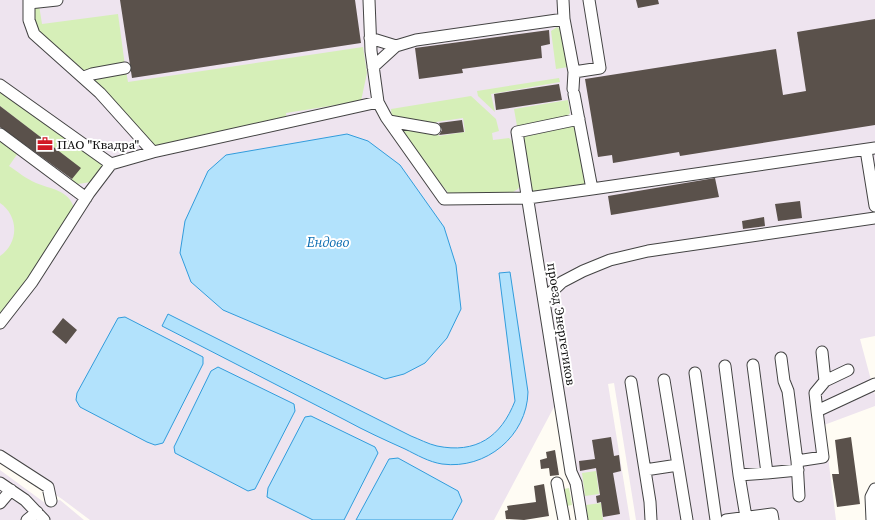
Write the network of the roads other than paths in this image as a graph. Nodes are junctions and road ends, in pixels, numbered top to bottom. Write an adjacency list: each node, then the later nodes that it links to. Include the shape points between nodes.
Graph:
1 (57, 0): 5 (street)
2 (369, 0): 7 (street)
3 (564, 0): 6 (street)
4 (589, 0): 11 (street, via 600,68)
5 (29, 2): 12 (street, via 29,20 34,34)
6 (564, 19): 8 (street, via 416,40); 11 (street)
7 (370, 38): 8 (street); 9 (street)
8 (396, 46): 9 (street)
9 (373, 67): 14 (street)
10 (124, 68): 12 (street)
11 (574, 72): 15 (street, via 574,91)
12 (84, 77): 20 (street)
13 (0, 85): 21 (street)
14 (378, 102): 16 (street); 20 (street)
15 (579, 119): 22 (street); 24 (street, проезд Энергетиков, via 516,132)
16 (389, 121): 17 (street); 24 (street, via 444,199)
17 (436, 129)
18 (0, 134): 23 (street)
19 (871, 149): 22 (street); 25 (street)
20 (153, 152): 21 (street)
21 (111, 164): 23 (street)
22 (592, 189): 24 (street)
23 (86, 198): 28 (street, via 32,282)
24 (528, 198): 27 (street, проезд Энергетиков)
25 (875, 206)
26 (875, 218): 27 (street, via 648,251 610,260 562,282)
27 (544, 299): 57 (street, проезд Энергетиков, via 571,472 576,482)
28 (0, 323)
29 (822, 352): 36 (street)
30 (780, 358): 42 (street, via 788,391)
31 (753, 365): 44 (street)
32 (725, 366): 45 (street)
33 (848, 370): 36 (street)
34 (695, 373): 60 (street)
35 (664, 380): 41 (street)
36 (825, 381): 39 (street, via 814,393)
37 (631, 382): 43 (street)
38 (875, 384): 39 (street)
39 (816, 411): 42 (street, via 823,458)
40 (0, 456): 51 (street, via 48,488)
41 (678, 465): 43 (street); 59 (street)
42 (797, 465): 44 (street); 50 (street)
43 (645, 470): 58 (street)
44 (767, 473): 45 (street)
45 (739, 475): 54 (street)
46 (0, 483): 49 (street)
47 (557, 483): 56 (street)
48 (875, 489): 63 (street, via 871,497)
49 (11, 490): 52 (street); 53 (street)
50 (799, 496)
51 (51, 501)
52 (0, 503)
53 (40, 516): 55 (street)
54 (746, 517): 61 (street); 62 (street, via 772,514)
55 (26, 520)
56 (564, 520)
57 (582, 520)
58 (651, 520)
59 (687, 520)
60 (716, 520)
61 (726, 520)
62 (773, 520)
63 (872, 520)

